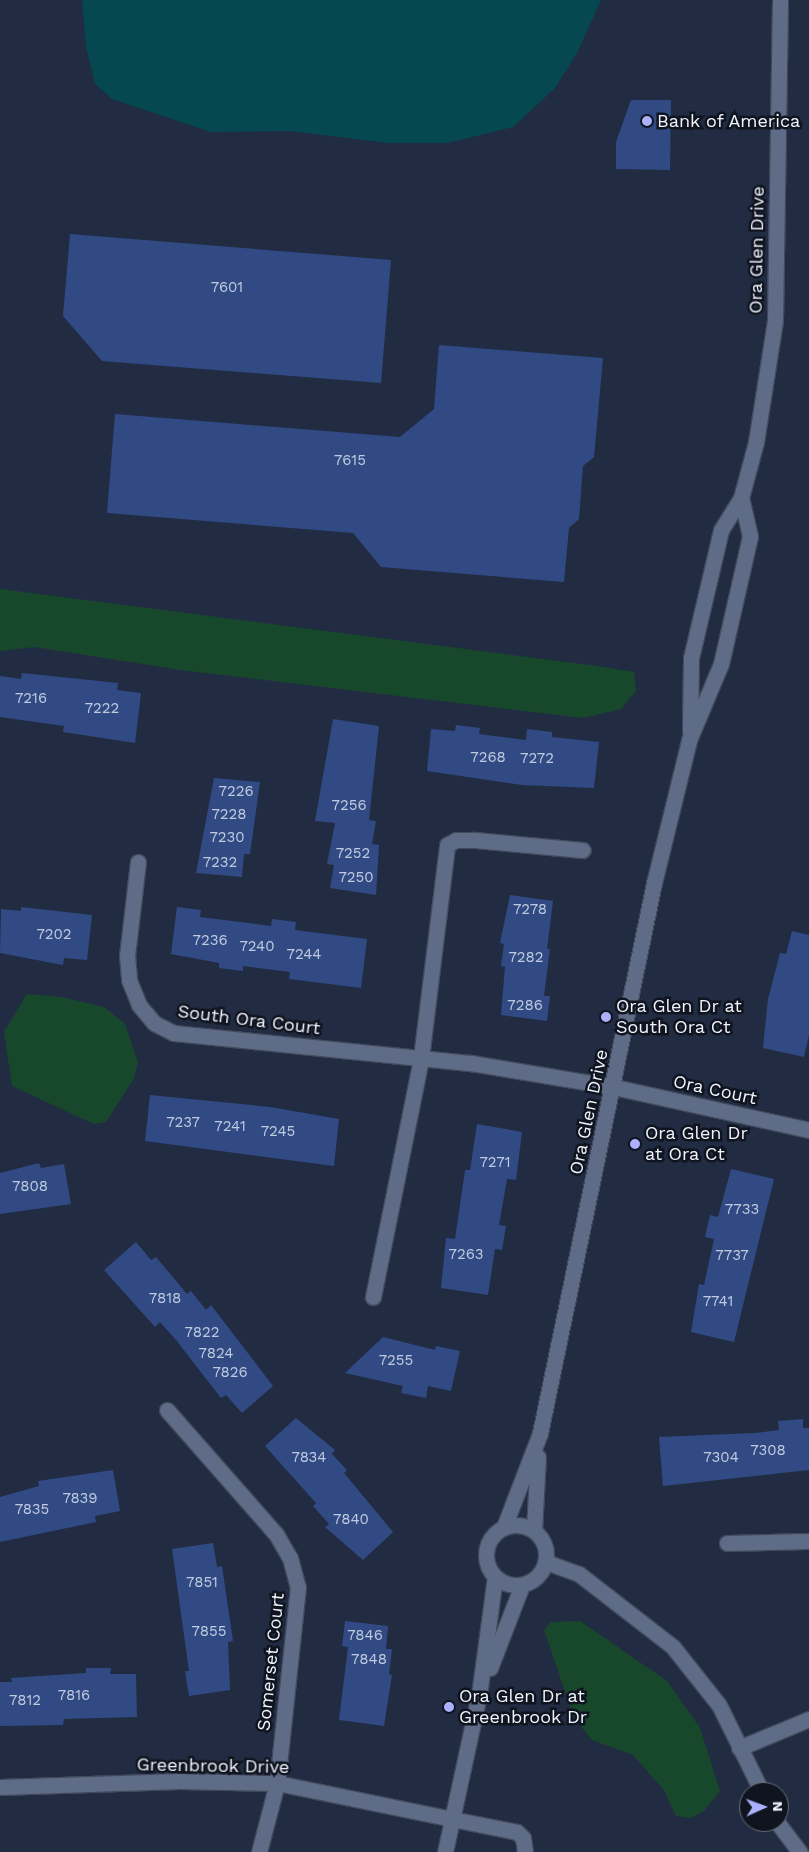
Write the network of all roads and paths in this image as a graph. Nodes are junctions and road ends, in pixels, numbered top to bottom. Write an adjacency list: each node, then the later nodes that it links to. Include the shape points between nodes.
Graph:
1 (780, 0): 2 (street, Ora Glen Drive, via 775,320 756,442)
2 (741, 498): 3 (street, Ora Glen Drive, via 721,530 691,658); 3 (street, Ora Glen Drive, via 750,536 721,664)
3 (689, 740): 7 (street, Ora Glen Drive, via 654,883)
4 (583, 850): 6 (street, via 475,840 456,840 447,846)
5 (138, 862): 6 (street, South Ora Court, via 127,955 129,980 139,1005 154,1023 174,1033)
6 (421, 1058): 7 (street, South Ora Court, via 471,1063); 9 (street)
7 (614, 1088): 8 (street, Ora Court); 11 (street, Ora Glen Drive)
8 (809, 1130)
9 (373, 1296)
10 (167, 1410): 23 (street, Somerset Court, via 276,1534 294,1571 298,1587 296,1628)
11 (540, 1434): 12 (street, Ora Glen Drive); 13 (street, Ora Glen Drive)
12 (504, 1527): 13 (street, via 524,1526); 17 (street, via 496,1532 486,1549 489,1569)
13 (534, 1530): 16 (street, via 544,1544)
14 (809, 1541): 15 (street)
15 (726, 1543)
16 (546, 1562): 18 (street, via 537,1577); 21 (street, via 579,1574 673,1647 719,1705)
17 (495, 1577): 18 (street, via 512,1585); 19 (street)
18 (522, 1585): 19 (street)
19 (479, 1695): 25 (street)
20 (809, 1719): 21 (street)
21 (739, 1748): 22 (street)
22 (757, 1782)
23 (278, 1783): 24 (street, Greenbrook Drive, via 179,1781); 25 (street, Greenbrook Drive); 27 (street, Somerset Court)
24 (0, 1787)
25 (452, 1819): 28 (street); 29 (street, Greenbrook Drive, via 517,1832 523,1838)
26 (785, 1832): 30 (street)
27 (259, 1852)
28 (445, 1852)
29 (525, 1852)
30 (800, 1852)

